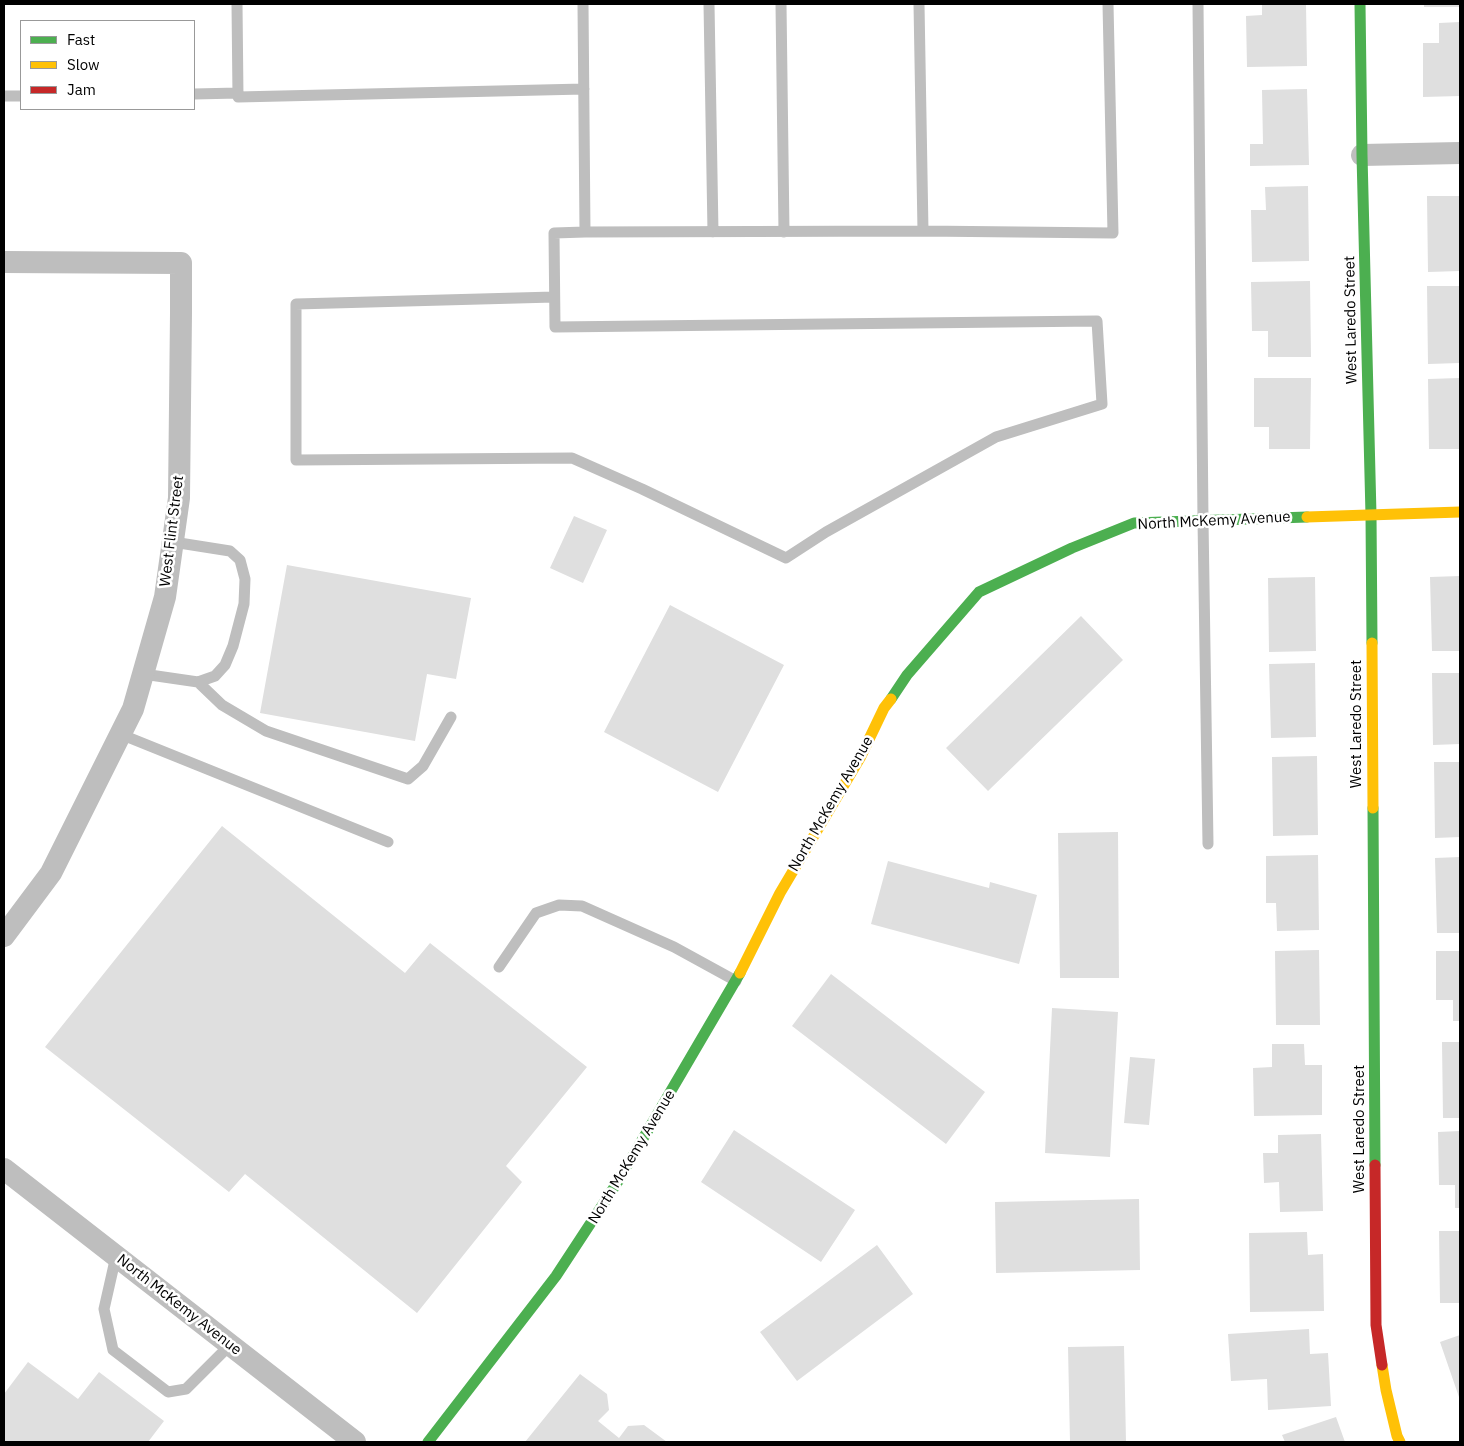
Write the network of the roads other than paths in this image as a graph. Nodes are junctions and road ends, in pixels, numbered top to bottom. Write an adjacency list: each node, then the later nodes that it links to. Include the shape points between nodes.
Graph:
1 (237, 4): 10 (lane)
2 (584, 4): 9 (lane)
3 (709, 4): 18 (lane)
4 (780, 4): 19 (lane)
5 (919, 4): 16 (lane)
6 (1108, 4): 16 (lane, via 1113,233)
7 (1198, 4): 24 (lane)
8 (1360, 4): 15 (street, West Laredo Street)
9 (584, 89): 10 (lane, via 238,97); 17 (lane)
10 (238, 93): 11 (lane)
11 (195, 94)
12 (4, 96): 13 (lane)
13 (20, 96)
14 (1460, 153): 15 (street)
15 (1362, 155): 23 (street, West Laredo Street)
16 (923, 231): 19 (lane)
17 (586, 232): 18 (lane); 21 (lane, via 554,233)
18 (713, 232): 19 (lane)
19 (784, 232)
20 (4, 262): 25 (street, West Flint Street, via 181,263 179,498)
21 (554, 297): 21 (lane, via 554,327 1097,321 1102,404 996,437 826,532 786,558 572,458 296,460 296,304)
22 (1460, 512): 23 (street, North McKemy Avenue)
23 (1371, 515): 24 (street, North McKemy Avenue); 40 (street, West Laredo Street, via 1376,1325 1386,1390)
24 (1203, 520): 31 (lane); 34 (street, North McKemy Avenue, via 1134,523 979,592 907,675 884,708 860,758 780,893)
25 (173, 542): 26 (street, West Flint Street, via 165,597); 27 (lane, via 230,551 240,560 245,579 244,604 225,666 214,676)
26 (143, 674): 27 (lane); 29 (street, West Flint Street, via 133,709)
27 (198, 682): 28 (lane, via 222,705 266,731 408,779 423,766)
28 (451, 717)
29 (120, 734): 30 (lane); 32 (street, West Flint Street, via 51,873)
30 (388, 842)
31 (1208, 844)
32 (4, 936)
33 (499, 967): 34 (lane, via 536,913 560,905 582,906 674,947)
34 (736, 981): 39 (street, North McKemy Avenue, via 618,1183 556,1276)
35 (4, 1169): 36 (street, North McKemy Avenue)
36 (116, 1256): 37 (street, North McKemy Avenue); 37 (lane, via 104,1309 113,1350 120,1356 168,1392 186,1389)
37 (230, 1345): 38 (street, North McKemy Avenue)
38 (355, 1442)
39 (428, 1442)
40 (1400, 1442)

